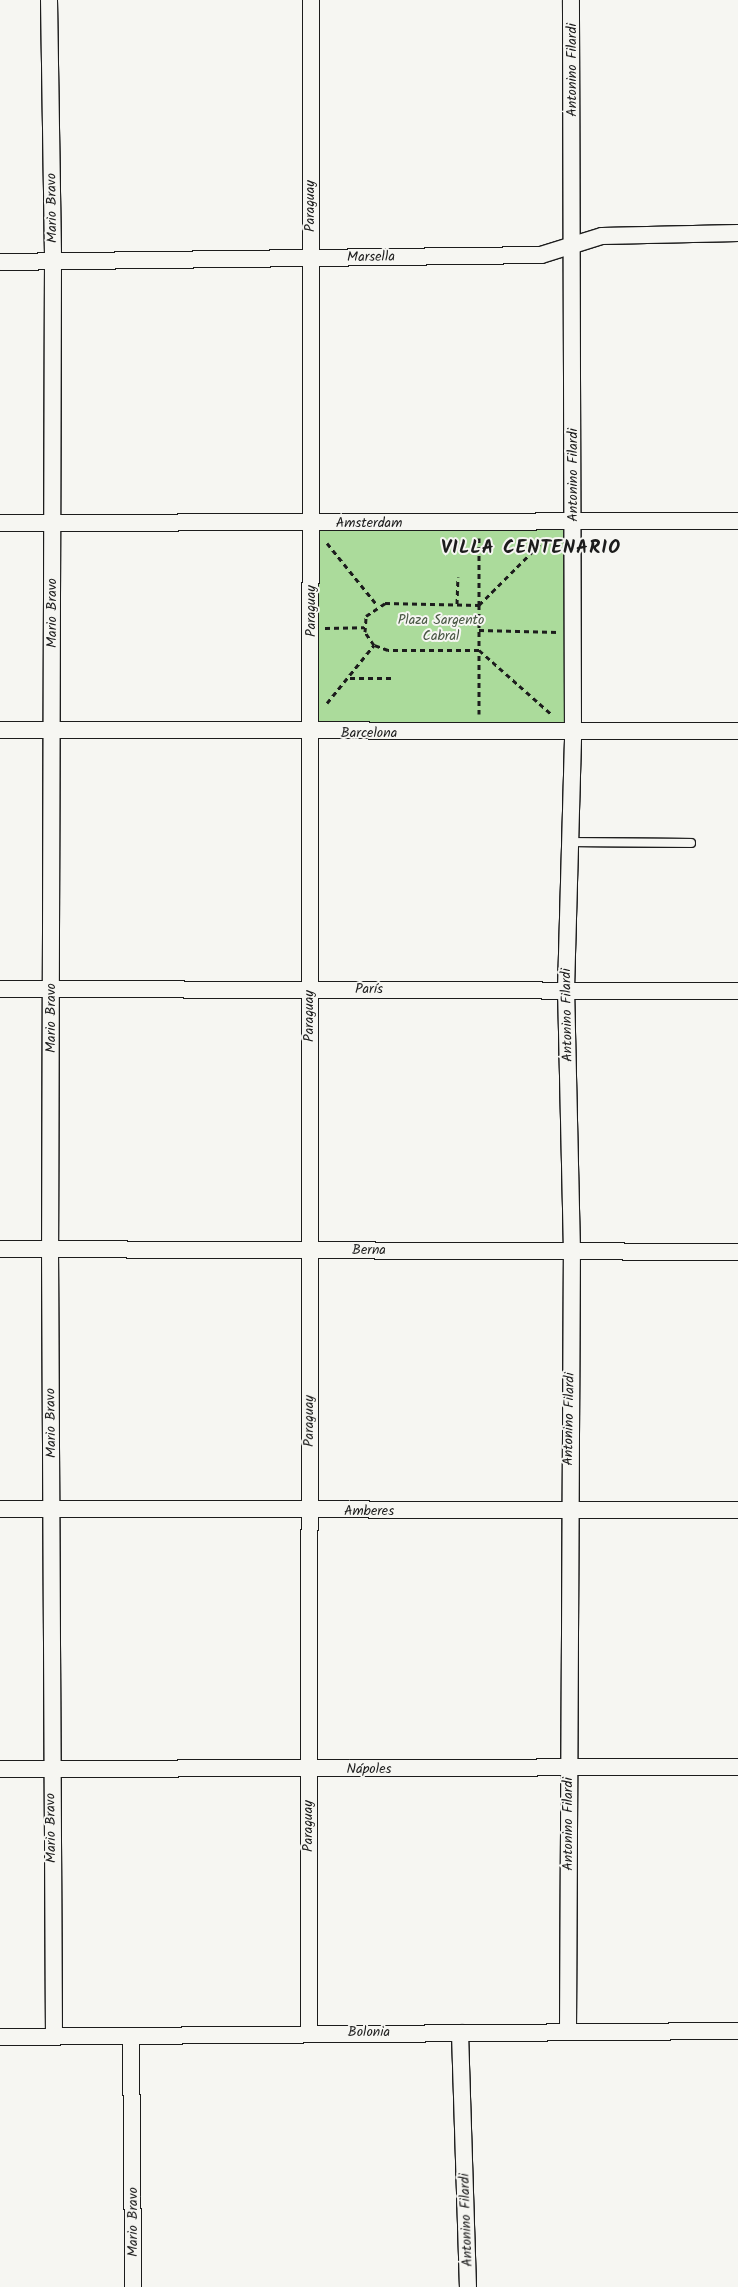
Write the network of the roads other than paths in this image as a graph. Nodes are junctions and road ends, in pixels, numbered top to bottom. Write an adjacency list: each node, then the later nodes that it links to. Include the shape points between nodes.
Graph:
1 (48, 0): 7 (street, Mario Bravo)
2 (311, 0): 6 (street, Paraguay)
3 (571, 0): 5 (street, Antonino Filardi)
4 (738, 233): 5 (street, Marsella, via 602,236)
5 (573, 244): 6 (street, Marsella, via 542,255); 11 (street, Antonino Filardi)
6 (310, 258): 7 (street, Marsella); 13 (street, Paraguay)
7 (53, 261): 8 (street, Marsella); 10 (street, Mario Bravo)
8 (0, 262)
9 (738, 521): 11 (street, Amsterdam)
10 (52, 522): 12 (street, Amsterdam); 13 (street, Amsterdam); 16 (street, Mario Bravo)
11 (567, 522): 13 (street, Amsterdam); 18 (street, Antonino Filardi, via 573,633)
12 (0, 523)
13 (310, 523): 14 (street, Paraguay)
14 (309, 728): 16 (street, Barcelona); 18 (street, Barcelona); 21 (street, Paraguay)
15 (0, 730): 16 (street, Barcelona)
16 (51, 730): 23 (street, Mario Bravo)
17 (738, 732): 18 (street, Barcelona)
18 (573, 733): 19 (street, Antonino Filardi)
19 (570, 842): 20 (lane); 24 (street, Antonino Filardi)
20 (691, 843)
21 (309, 988): 23 (street, París); 24 (street, París); 28 (street, Paraguay)
22 (0, 989): 23 (street, París)
23 (51, 990): 27 (street, Mario Bravo)
24 (566, 990): 25 (street, París); 29 (street, Antonino Filardi)
25 (738, 991)
26 (0, 1248): 27 (street, Berna)
27 (50, 1248): 28 (street, Berna); 31 (street, Mario Bravo)
28 (309, 1250): 29 (street, Berna); 33 (street, Paraguay)
29 (572, 1252): 30 (street, Berna); 35 (street, Antonino Filardi)
30 (738, 1252)
31 (52, 1509): 32 (street, Amberes); 33 (street, Amberes); 39 (street, Mario Bravo)
32 (0, 1510)
33 (309, 1510): 35 (street, Amberes); 40 (street, Paraguay)
34 (738, 1510): 35 (street, Amberes)
35 (568, 1511): 37 (street, Antonino Filardi)
36 (738, 1767): 37 (street, Nápoles)
37 (568, 1768): 40 (street, Nápoles); 41 (street, Antonino Filardi)
38 (0, 1769): 39 (street, Nápoles)
39 (51, 1769): 40 (street, Nápoles); 47 (street, Mario Bravo)
40 (307, 1770): 43 (street, Paraguay)
41 (568, 2029): 42 (street, Bolonia); 44 (street, Bolonia)
42 (738, 2031)
43 (310, 2032): 44 (street, Bolonia); 45 (street, Bolonia)
44 (460, 2033): 49 (street, Antonino Filardi)
45 (131, 2036): 47 (street, Bolonia); 48 (street, Mario Bravo)
46 (0, 2037): 47 (street, Bolonia)
47 (54, 2037)
48 (133, 2287)
49 (468, 2287)

